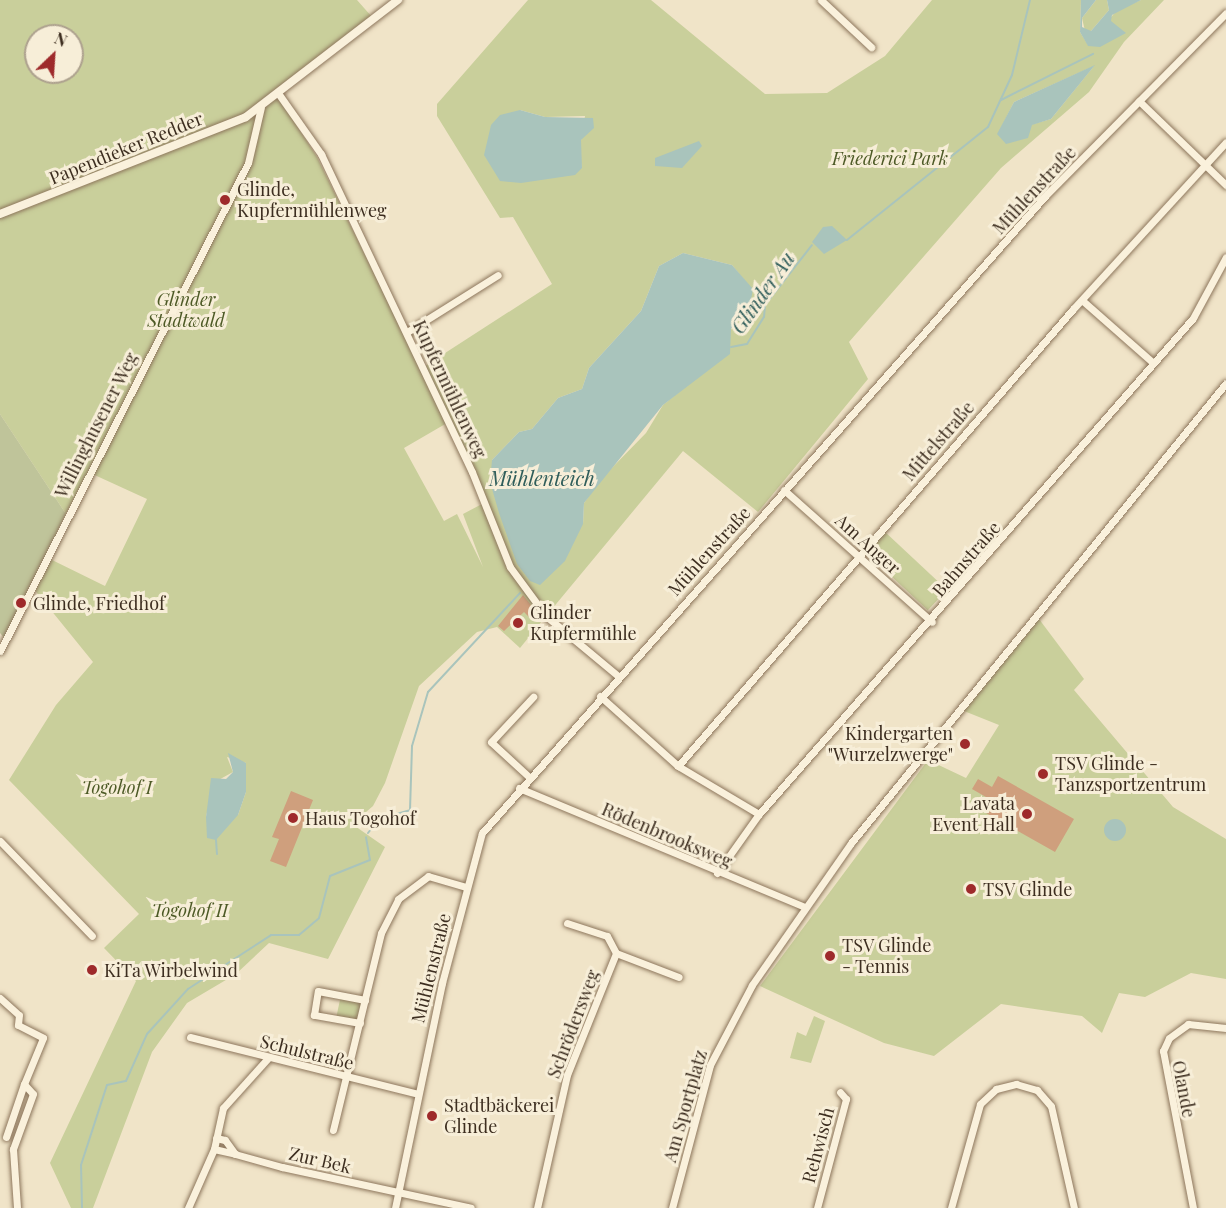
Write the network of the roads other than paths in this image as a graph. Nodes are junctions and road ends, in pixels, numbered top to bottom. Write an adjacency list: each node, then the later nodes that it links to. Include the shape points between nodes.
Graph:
1 (398, 0): 5 (street)
2 (821, 0): 4 (street)
3 (1226, 13): 6 (street, Mühlenstraße)
4 (871, 46)
5 (278, 93): 7 (street); 15 (street, Kupfermühlenweg, via 321,153)
6 (1139, 101): 9 (street); 18 (street, Mühlenstraße, via 1046,195)
7 (261, 107): 11 (street, Papendieker Redder, via 165,151); 21 (street, Willinghusener Weg, via 248,163)
8 (1226, 142): 9 (street, Mittelstraße)
9 (1205, 166): 10 (street); 14 (street, Mittelstraße)
10 (1226, 185)
11 (0, 214)
12 (1226, 257): 16 (street, Bahnstraße, via 1193,318)
13 (498, 275): 15 (street)
14 (1084, 302): 16 (street); 19 (street, Mittelstraße)
15 (407, 332): 22 (street, Kupfermühlenweg, via 510,567 546,616)
16 (1152, 362): 20 (street, Bahnstraße)
17 (1226, 383): 32 (street, Am Sportplatz)
18 (783, 490): 19 (street, Am Anger); 22 (street, Mühlenstraße)
19 (859, 555): 20 (street, Am Anger); 25 (street, Mittelstraße)
20 (932, 622): 28 (street, Bahnstraße)
21 (0, 651)
22 (618, 676): 23 (street, Mühlenstraße)
23 (600, 696): 25 (street); 26 (street, Mühlenstraße)
24 (532, 697): 26 (street, via 491,742)
25 (678, 766): 28 (street)
26 (528, 776): 27 (street, Mühlenstraße)
27 (519, 788): 30 (street, Rödenbrooksweg); 31 (street, Mühlenstraße, via 482,833)
28 (759, 814): 30 (street, Bahnstraße)
29 (0, 841): 34 (street)
30 (717, 873): 32 (street, Rödenbrooksweg)
31 (466, 887): 38 (street, via 428,876 398,899 381,933); 46 (street, Mühlenstraße)
32 (805, 907): 60 (street, Am Sportplatz, via 752,985 713,1057)
33 (567, 923): 35 (street, via 607,936)
34 (92, 936)
35 (616, 953): 36 (street, Schrödersweg); 59 (street, Schrödersweg, via 567,1075)
36 (679, 977)
37 (0, 998): 44 (street, via 19,1016 18,1025 44,1038)
38 (365, 1000): 39 (street); 39 (street, via 318,991 314,1015)
39 (360, 1023): 43 (street)
40 (1226, 1028): 64 (street, Olande, via 1188,1024 1169,1038 1163,1051)
41 (190, 1037): 42 (street, Schulstraße)
42 (268, 1058): 43 (street, Schulstraße); 51 (street, via 223,1108)
43 (347, 1078): 46 (street, Schulstraße); 49 (street)
44 (24, 1084): 47 (street); 48 (street, via 33,1094)
45 (840, 1092): 61 (street, Rehwisch, via 846,1100)
46 (418, 1094): 54 (street, Mühlenstraße)
47 (21, 1102): 48 (street); 50 (street)
48 (28, 1107): 55 (street, via 13,1149)
49 (333, 1130)
50 (6, 1137)
51 (216, 1138): 52 (street); 53 (street, Zur Bek, via 225,1140)
52 (214, 1149): 53 (street, Zur Bek); 56 (street)
53 (235, 1154): 54 (street, Zur Bek)
54 (399, 1193): 57 (street, Mühlenstraße); 58 (street)
55 (17, 1208)
56 (188, 1208)
57 (395, 1208)
58 (471, 1208)
59 (537, 1208)
60 (672, 1208)
61 (817, 1208)
62 (951, 1208): 63 (street, via 979,1107 993,1091 1013,1084 1034,1088 1051,1106)
63 (1074, 1208)
64 (1193, 1208)

